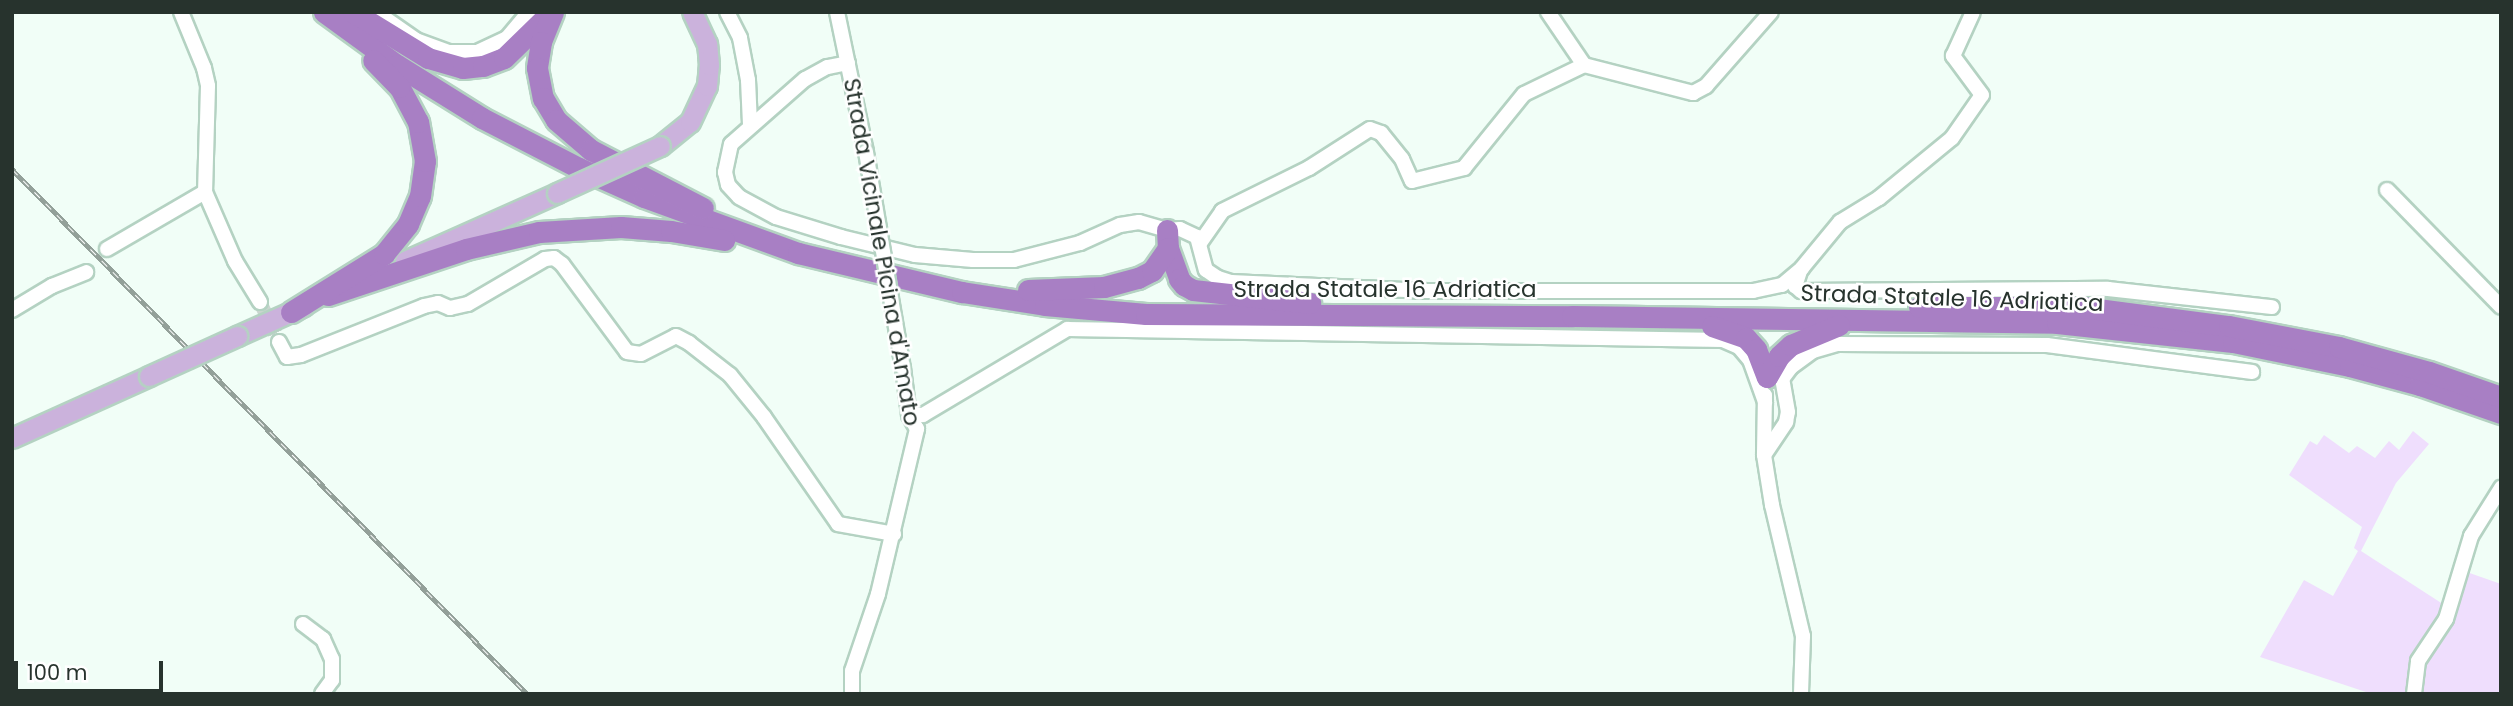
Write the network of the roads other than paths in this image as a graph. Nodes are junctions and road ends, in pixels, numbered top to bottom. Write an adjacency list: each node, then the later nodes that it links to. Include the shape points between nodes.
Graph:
1 (181, 12): 18 (street, via 208,86)
2 (322, 12): 23 (highway, Strada Statale 16 Adriatica, via 443,95 579,168 727,230); 33 (highway, via 403,92 419,128 425,171 416,208 390,248)
3 (345, 12): 19 (highway, Strada Statale 16 Adriatica, via 507,118)
4 (354, 12): 7 (highway, via 428,58 467,68 503,58)
5 (376, 12): 6 (street, via 416,40 449,52 477,51 507,37)
6 (529, 12)
7 (553, 12): 19 (highway, via 541,42 537,71 543,98 556,120 591,150)
8 (692, 12): 27 (main road, bridge, via 708,49 707,86 690,122 660,146)
9 (727, 12): 16 (street, via 740,38)
10 (837, 12): 14 (street, Strada Vicinale Picina d'Amato)
11 (1548, 12): 15 (street)
12 (1771, 12): 15 (street, via 1706,86 1693,93)
13 (1973, 12): 24 (street, via 1953,56 1982,95 1952,138 1879,198 1840,222)
14 (848, 63): 16 (street, via 827,67 805,79); 42 (street, Strada Vicinale Picina d'Amato, bridge)
15 (1584, 65): 21 (street, via 1524,94 1464,168 1412,181 1402,159 1381,133 1370,129 1309,168 1222,211)
16 (750, 124): 20 (street, via 727,154 728,185 739,197 776,217 841,237 915,255 973,260 1014,260 1139,222)
17 (2387, 190): 31 (street)
18 (205, 192): 22 (street); 28 (street, via 235,261)
19 (703, 208): 26 (highway, Strada Statale 16 Adriatica, via 775,234 876,261)
20 (1168, 239): 21 (street, via 1189,233); 26 (highway, via 1152,271 1138,278 1104,287); 29 (highway, via 1179,279 1193,290)
21 (1200, 243): 24 (street, via 1206,270 1231,282 1414,290 1753,291 1782,285)
22 (107, 249)
23 (846, 266): 27 (highway, via 679,232 589,228 505,238); 34 (highway, Strada Statale 16 Adriatica, via 962,292 1123,313)
24 (1802, 268): 30 (street, via 1795,286 1801,291 2108,289)
25 (86, 272): 32 (street)
26 (1028, 290): 29 (highway, Strada Statale 16 Adriatica, via 1152,302)
27 (328, 295): 33 (main road)
28 (260, 302)
29 (1310, 303): 39 (highway, Strada Statale 16 Adriatica, via 2082,307 2229,326 2339,347)
30 (2272, 307)
31 (2501, 307)
32 (12, 310)
33 (291, 312): 43 (main road, bridge)
34 (1678, 318): 35 (highway, Strada Statale 16 Adriatica); 38 (highway, via 1746,338 1756,349)
35 (1859, 320): 38 (highway, via 1791,345); 41 (highway, Strada Statale 16 Adriatica, via 2057,323 2233,342 2350,366)
36 (279, 342): 46 (street, via 287,357 300,355 424,306 468,304 554,258 627,352 641,354 676,337 730,375 765,417 838,524)
37 (2252, 372): 44 (street, via 2047,345 1838,344 1813,351 1782,379 1786,422)
38 (1767, 377): 40 (street)
39 (2501, 397)
40 (1765, 402): 42 (street, via 1750,360 1723,340 1067,329 923,415); 44 (street)
41 (2501, 413)
42 (909, 415): 46 (street, Strada Vicinale Picina d'Amato, via 917,429)
43 (12, 438)
44 (1764, 455): 50 (street, via 1803,636)
45 (2501, 488): 51 (street, via 2471,536 2446,620 2418,661)
46 (894, 534): 49 (street, Strada Vicinale Picina d'Amato, via 865,641 852,671)
47 (303, 624): 48 (street, via 323,639 332,659 332,680)
48 (322, 694)
49 (852, 694)
50 (1801, 694)
51 (2414, 694)

